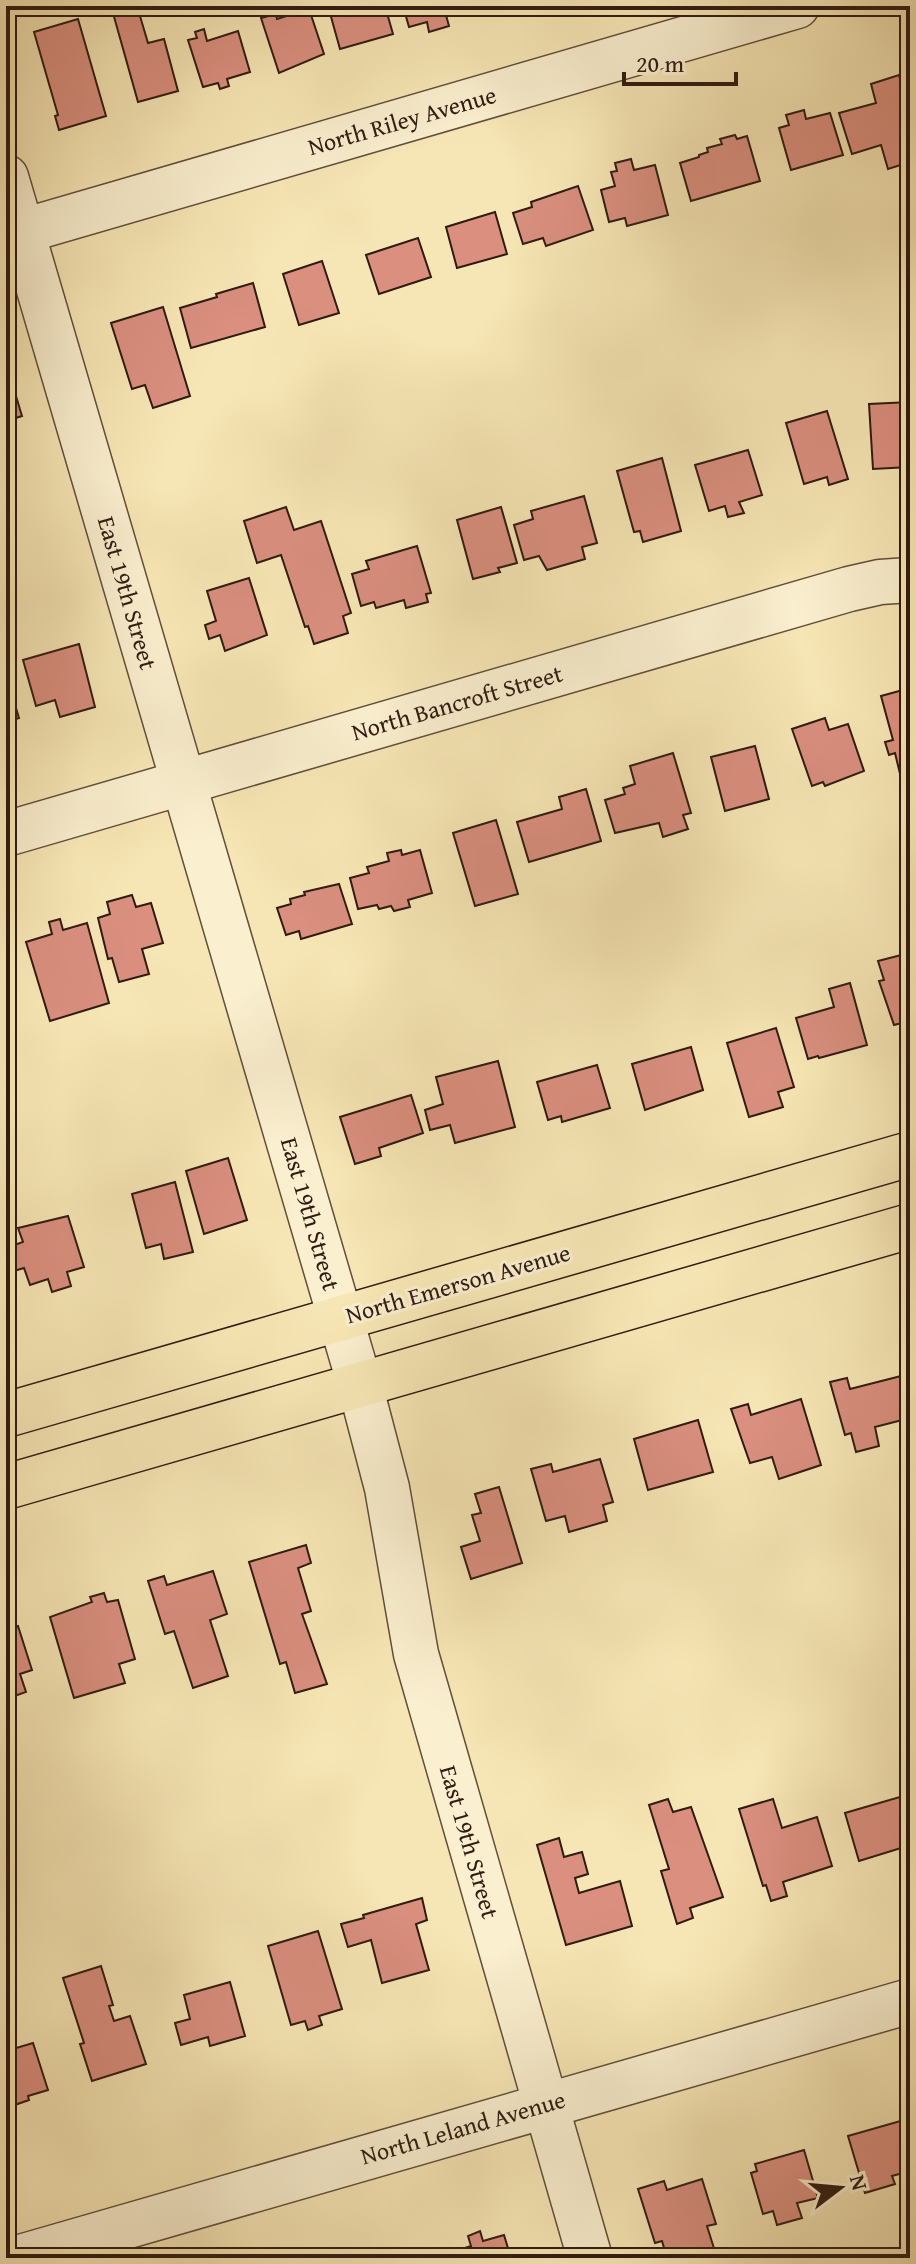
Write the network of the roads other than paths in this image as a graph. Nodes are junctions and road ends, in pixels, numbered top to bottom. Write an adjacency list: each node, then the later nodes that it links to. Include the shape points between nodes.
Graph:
1 (797, 6): 3 (street, North Riley Avenue)
2 (6, 177): 3 (street, East 19th Street)
3 (14, 234): 5 (street, East 19th Street)
4 (910, 580): 5 (street, North Bancroft Street, via 849,589)
5 (183, 783): 6 (street, North Bancroft Street); 9 (street, East 19th Street)
6 (6, 834)
7 (910, 1154): 9 (main road, North Emerson Avenue)
8 (910, 1226): 10 (main road)
9 (341, 1318): 10 (street, East 19th Street); 11 (main road, North Emerson Avenue)
10 (360, 1385): 12 (main road); 14 (street, East 19th Street, via 387,1488 416,1654)
11 (6, 1415)
12 (6, 1487)
13 (910, 2001): 14 (street, North Leland Avenue)
14 (544, 2105): 15 (street, North Leland Avenue); 16 (street, East 19th Street)
15 (17, 2258)
16 (590, 2258)

